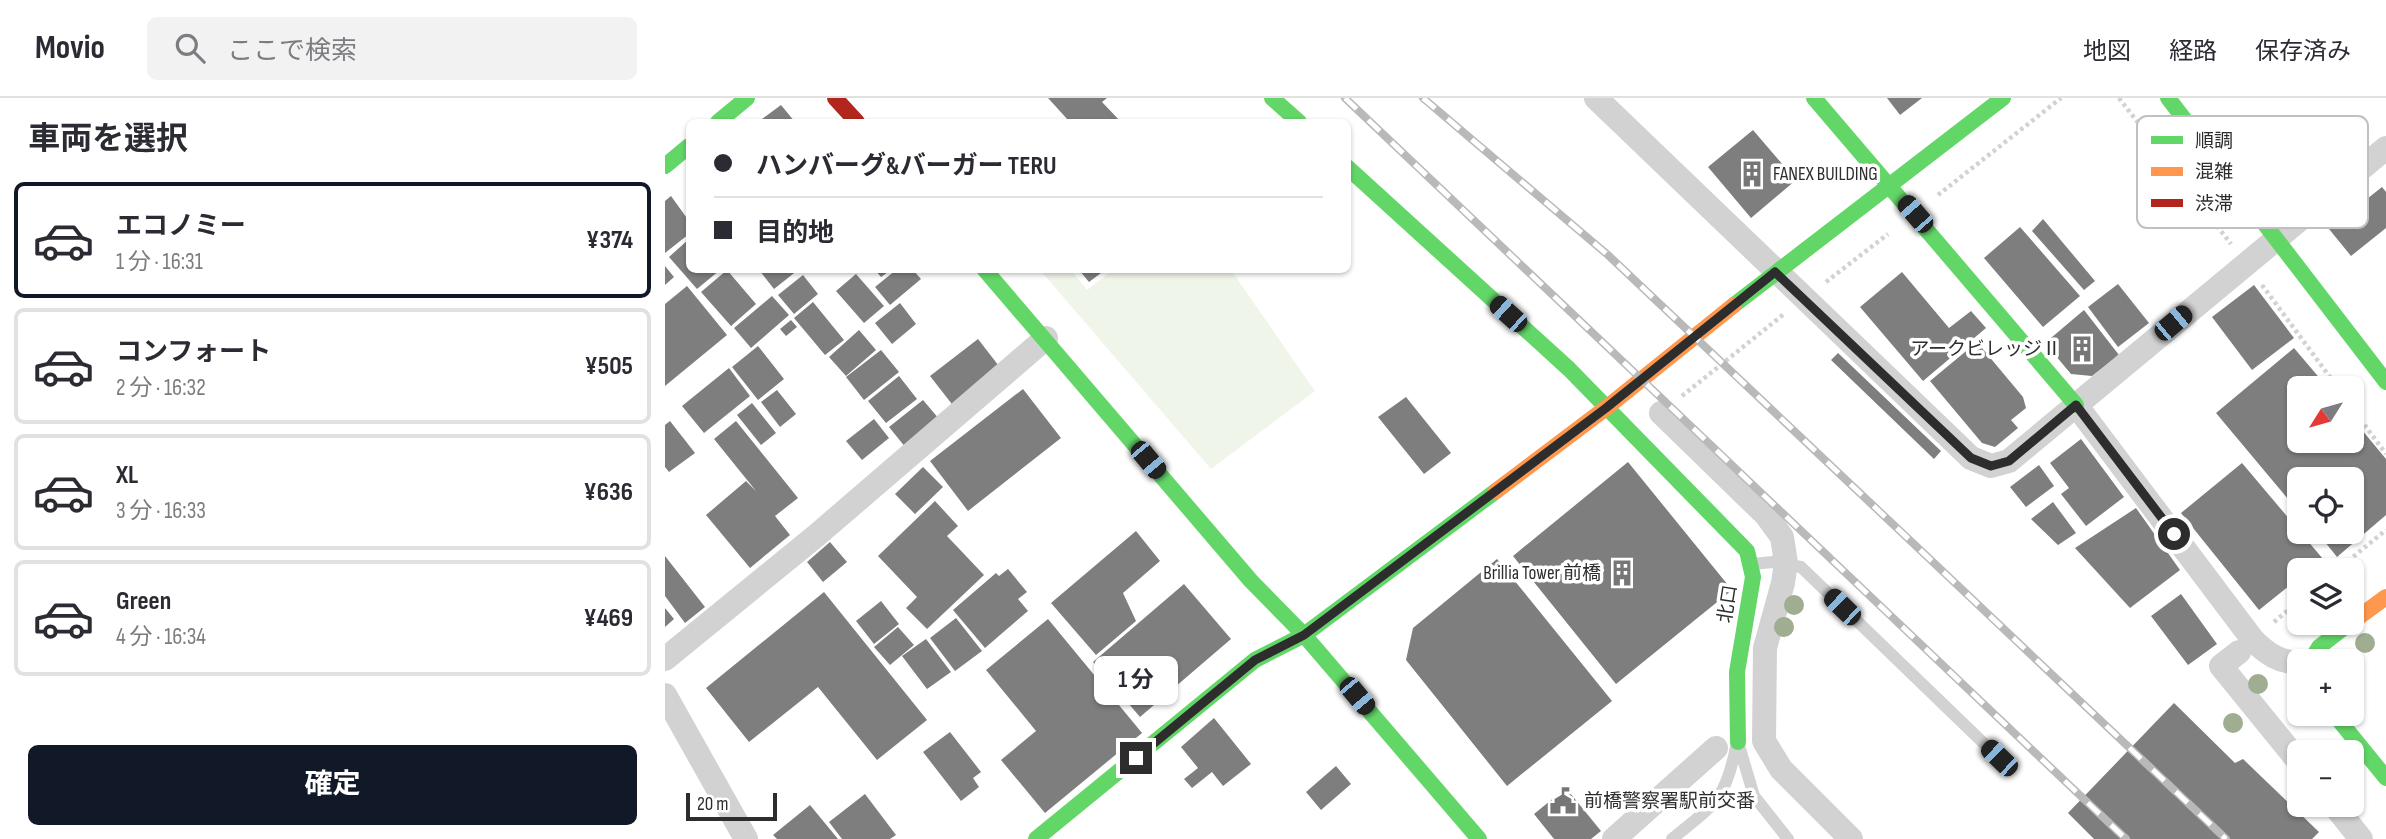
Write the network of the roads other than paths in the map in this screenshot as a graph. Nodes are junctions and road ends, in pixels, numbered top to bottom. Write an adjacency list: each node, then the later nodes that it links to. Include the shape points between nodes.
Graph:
1 (747, 98): 9 (street)
2 (835, 98): 10 (street)
3 (1272, 98): 11 (street)
4 (1814, 98): 17 (street)
5 (2003, 98): 17 (street)
6 (2168, 98): 8 (street)
7 (1598, 99): 21 (street)
8 (2182, 116)
9 (721, 119)
10 (854, 119)
11 (1296, 119)
12 (686, 148): 15 (street)
13 (2386, 148): 14 (street)
14 (2368, 163)
15 (665, 166)
16 (1351, 171): 26 (street, 北口)
17 (1889, 184): 21 (street); 25 (street)
18 (2267, 228): 20 (street)
19 (2288, 228): 20 (street)
20 (2275, 239): 24 (street); 25 (street)
21 (1775, 272): 25 (street, via 1971,458 1991,466 2009,461); 26 (street)
22 (988, 273): 23 (street)
23 (1046, 338): 32 (street, via 1251,582); 36 (street)
24 (2386, 382)
25 (2076, 405): 37 (street, via 2266,653)
26 (1606, 408): 29 (street, 北口, via 1737,539); 32 (street)
27 (1661, 413): 28 (street, via 1766,515 1782,537)
28 (1786, 563): 29 (lane); 40 (street); 42 (lane, via 1801,567)
29 (1752, 565): 40 (street, 北口, via 1737,672)
30 (2386, 597): 31 (street)
31 (2364, 613)
32 (1304, 635): 46 (street, via 1255,660); 47 (street)
33 (2334, 635): 34 (street)
34 (2318, 649)
35 (2239, 652): 41 (street, via 2221,666)
36 (665, 659)
37 (2287, 662)
38 (665, 695): 45 (street)
39 (2344, 726): 43 (street)
40 (1743, 743): 48 (street); 49 (lane, 北口, via 1719,800); 50 (lane, via 1754,796); 51 (street, via 1781,769)
41 (2287, 747)
42 (1999, 758)
43 (2386, 778)
44 (2344, 817): 52 (street)
45 (746, 839)
46 (1036, 839)
47 (1479, 839)
48 (1614, 839)
49 (1672, 839)
50 (1788, 839)
51 (1851, 839)
52 (2361, 839)

